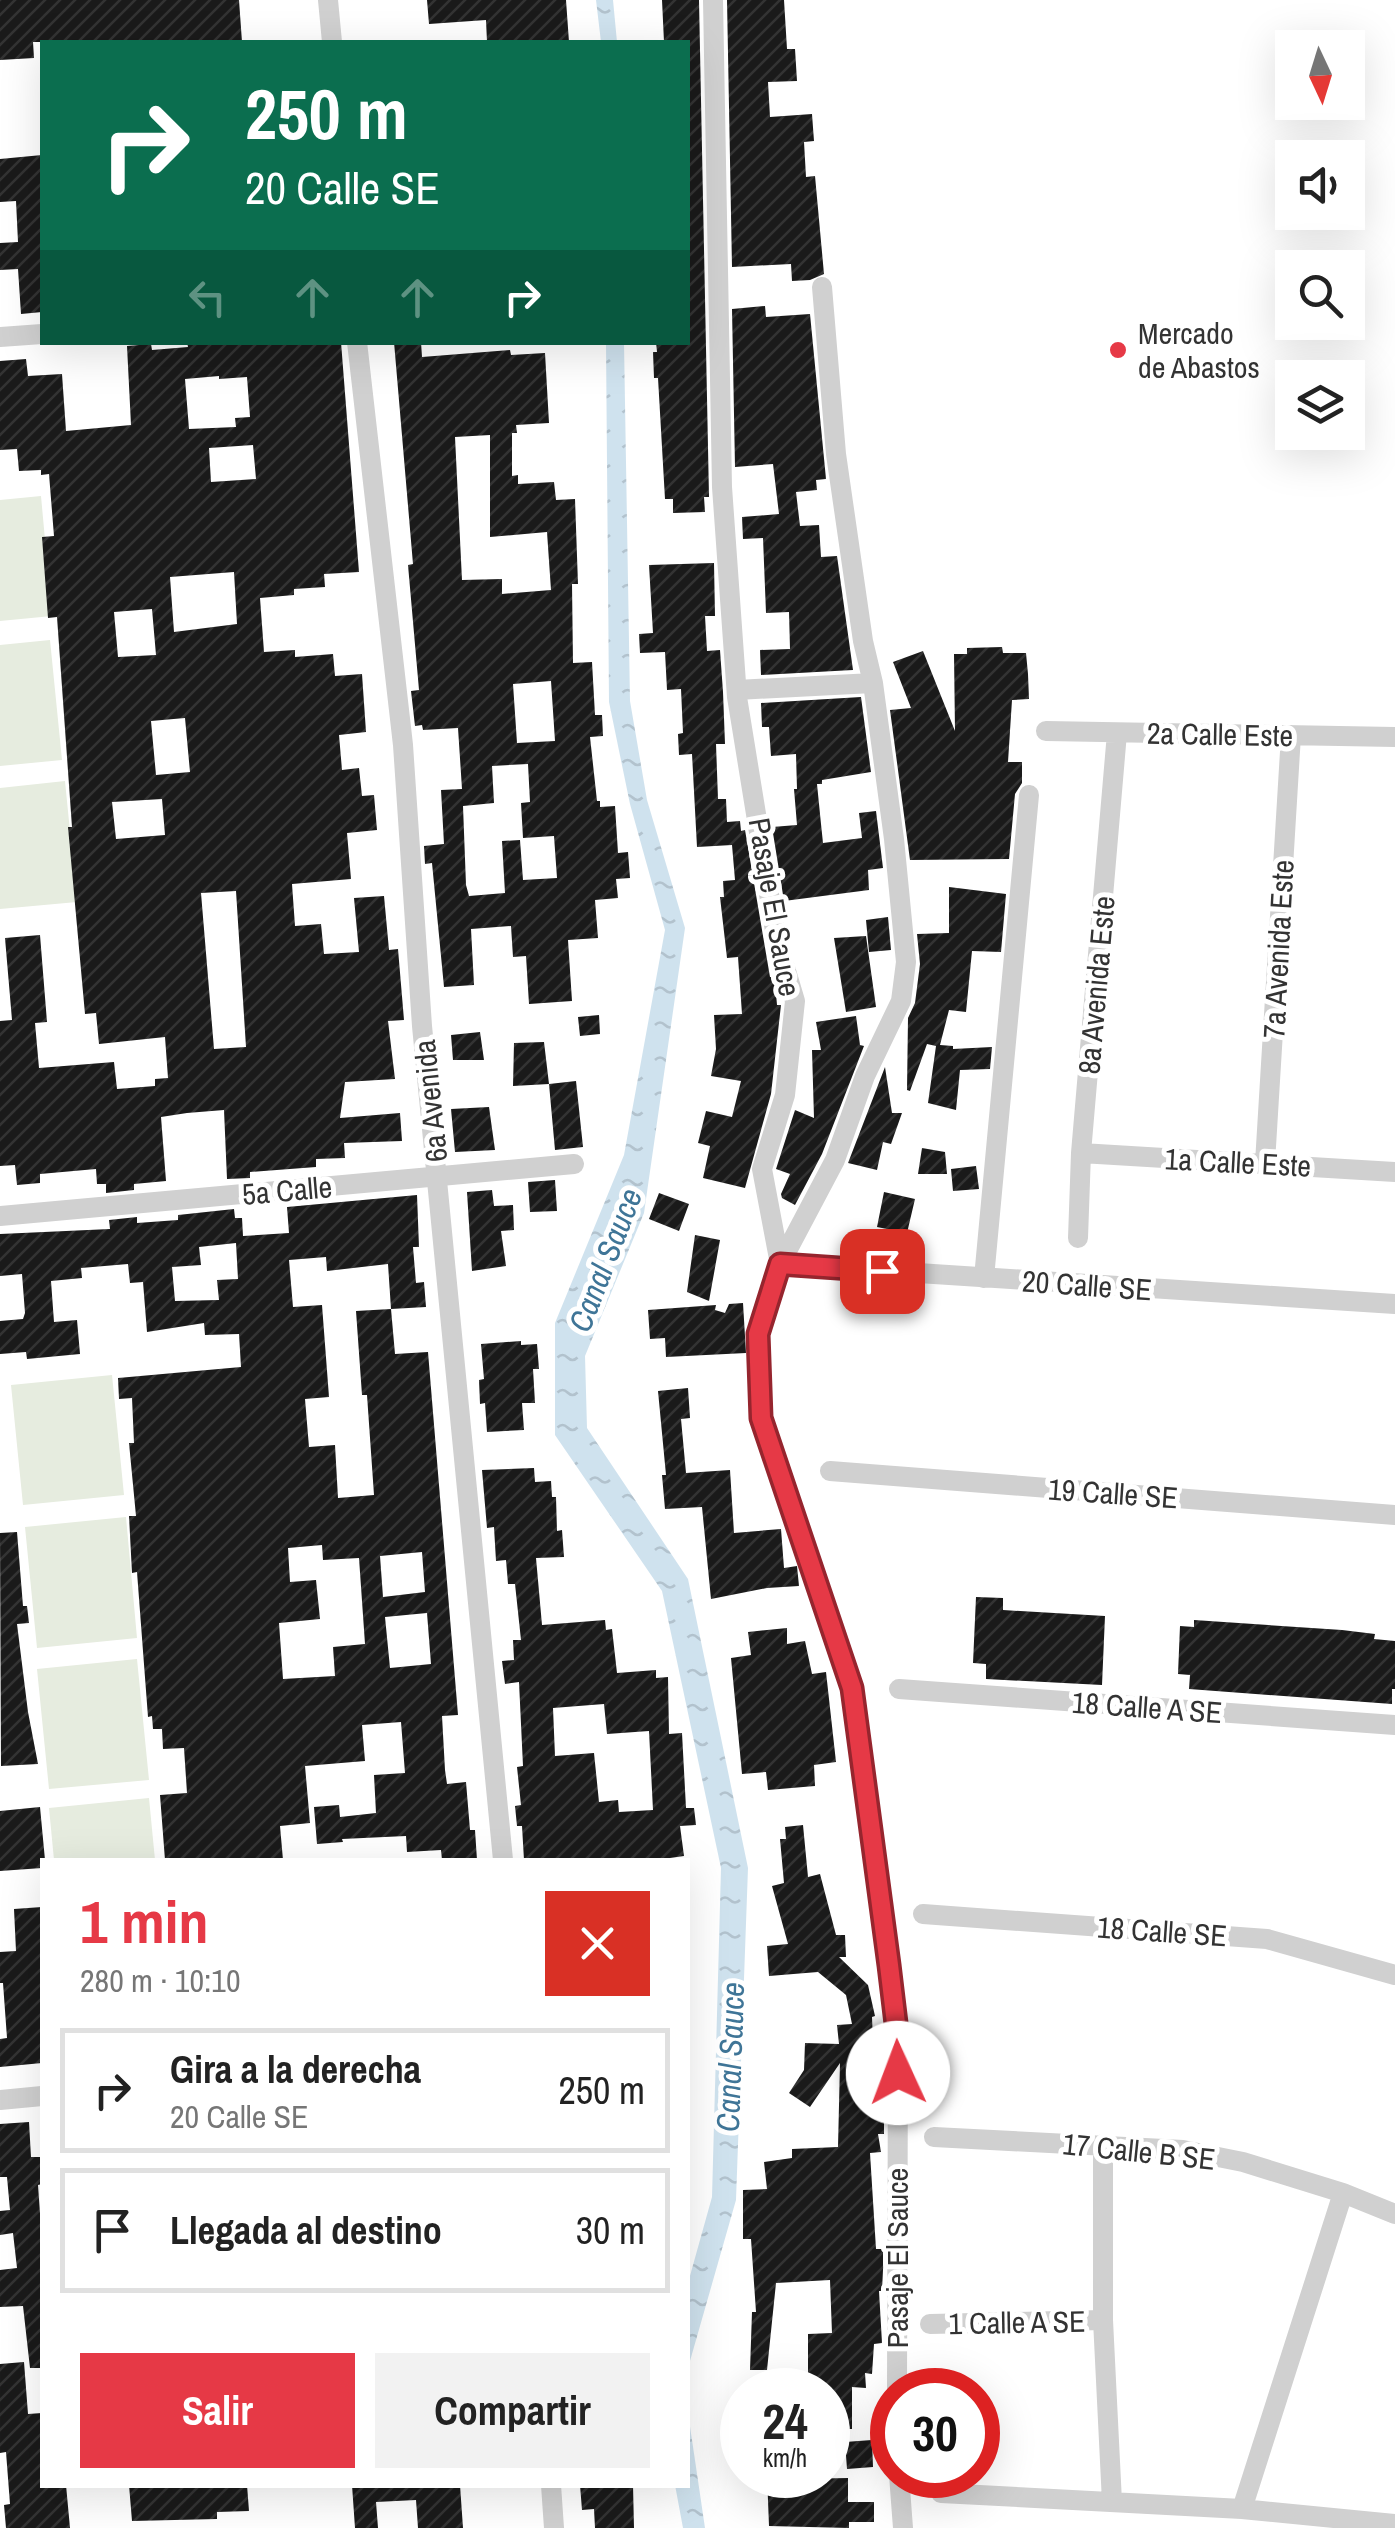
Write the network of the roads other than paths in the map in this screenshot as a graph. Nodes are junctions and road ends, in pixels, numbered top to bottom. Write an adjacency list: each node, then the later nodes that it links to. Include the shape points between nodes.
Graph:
1 (328, 0): 3 (street)
2 (714, 0): 9 (street, Pasaje El Sauce, via 722,487)
3 (332, 40)
4 (822, 287): 8 (street, via 836,454)
5 (40, 334): 6 (street)
6 (0, 337)
7 (357, 345): 19 (street, 6a Avenida, via 403,746)
8 (874, 683): 9 (street); 22 (street, via 906,962 902,1001 865,1076 836,1160)
9 (736, 690): 22 (street, Pasaje El Sauce, via 776,937 795,1001 785,1095 762,1168)
10 (1046, 731): 11 (street, 2a Calle Este)
11 (1117, 732): 12 (street, 2a Calle Este); 15 (street, 8a Avenida Este)
12 (1291, 735): 13 (street, 2a Calle Este); 16 (street, 7a Avenida Este)
13 (1395, 737)
14 (1029, 795): 23 (street)
15 (1082, 1153): 16 (street, 1a Calle Este); 21 (street, 8a Avenida Este)
16 (1264, 1163): 18 (street, 1a Calle Este)
17 (574, 1164): 19 (street, 5a Calle)
18 (1395, 1172)
19 (438, 1176): 20 (street, 5a Calle); 29 (street, 6a Avenida)
20 (0, 1216)
21 (1078, 1238)
22 (780, 1264): 23 (street, 20 Calle SE); 40 (street, Pasaje El Sauce, via 758,1334 761,1418 852,1688 898,2040)
23 (984, 1278): 24 (street, 20 Calle SE)
24 (1395, 1304)
25 (830, 1472): 26 (street, 19 Calle SE)
26 (1395, 1516)
27 (900, 1689): 28 (street, 18 Calle A SE)
28 (1395, 1725)
29 (503, 1858)
30 (924, 1914): 31 (street, 18 Calle SE, via 1267,1939)
31 (1395, 1975)
32 (40, 2096): 33 (street)
33 (0, 2100)
34 (934, 2136): 35 (street, 17 Calle B SE)
35 (1104, 2144): 36 (street, 17 Calle B SE, via 1213,2156); 38 (street)
36 (1344, 2193): 37 (street, 17 Calle B SE); 45 (street)
37 (1395, 2214)
38 (1103, 2320): 39 (street, 1 Calle A SE); 44 (street)
39 (930, 2324)
40 (897, 2368)
41 (551, 2488): 47 (street)
42 (1000, 2495): 44 (street)
43 (901, 2498): 48 (street)
44 (1112, 2502): 45 (street)
45 (1242, 2509): 46 (street)
46 (1395, 2524)
47 (554, 2528)
48 (903, 2528)

